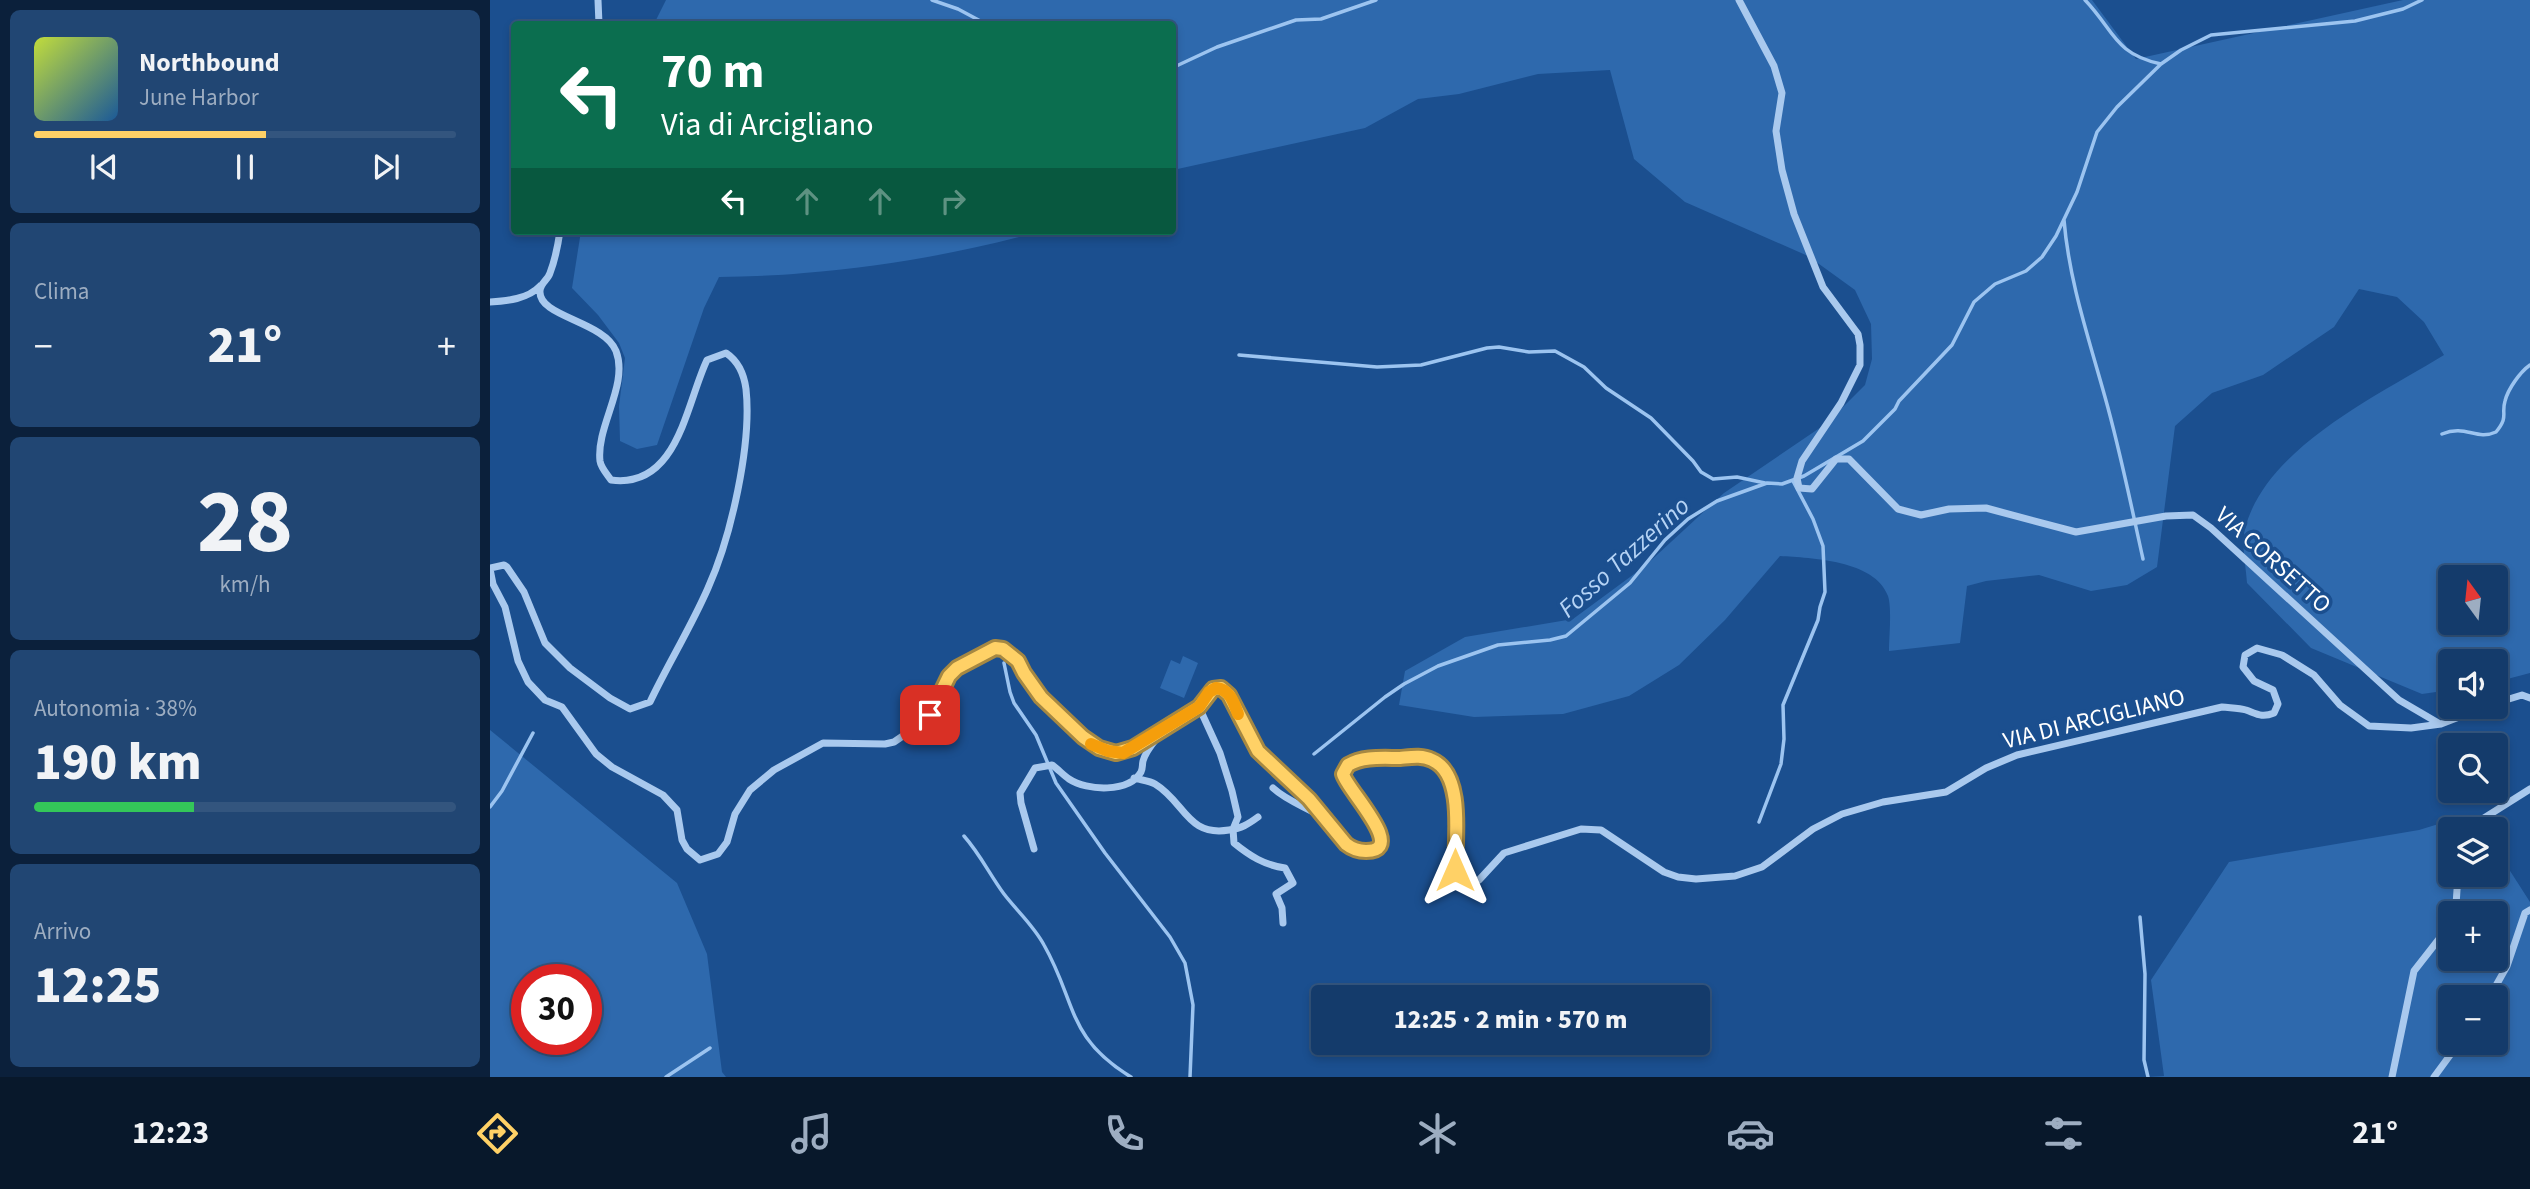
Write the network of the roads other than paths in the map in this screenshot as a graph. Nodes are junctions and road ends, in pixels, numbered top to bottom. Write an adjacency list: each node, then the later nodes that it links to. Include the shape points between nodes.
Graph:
1 (598, 0): 3 (street)
2 (1739, 0): 12 (street, VIA CORSETTO, via 1774,66 1782,93 1776,131 1794,214 1823,288 1858,334 1860,345 1860,365 1802,461 1800,488 1812,489 1836,459 1849,459 1898,509 1921,515 1986,508 2076,532 2193,515 2399,700)
3 (599, 21)
4 (559, 235): 5 (street, via 549,276)
5 (540, 286): 6 (street, via 516,299); 7 (street, via 539,295 546,306 605,335 616,351 619,375 601,441 600,464 611,480 648,475 667,456 707,360 726,353 737,361 746,388 744,452 708,589 646,705 630,709 570,668 545,643 524,592 507,568)
6 (490, 303)
7 (490, 568): 13 (street, via 528,682 545,700 562,706 596,754 663,795 677,810 687,849 700,860 718,854 750,790 774,770 823,743 894,742 930,715 957,668 995,648 1018,661 1041,697 1099,748 1123,753)
8 (2530, 698): 9 (street)
9 (2508, 699)
10 (1199, 707): 13 (street); 19 (street, VIA DI ARCIGLIANO, via 1213,689 1224,690 1258,751); 20 (street, via 1233,791 1238,817)
11 (2454, 719): 12 (street, VIA DI ARCIGLIANO)
12 (2441, 724): 19 (street, VIA DI ARCIGLIANO, via 2369,726 2340,705 2314,675 2282,655 2257,648 2245,655 2243,667 2254,681 2273,690 2278,704 2274,713 2265,716 2222,707 2017,755 1946,792 1842,814 1813,829 1762,867 1735,876 1678,877 1601,830 1581,829 1504,853 1479,880 1462,883 1455,870 1455,806 1450,780 1441,766 1422,757 1359,760 1344,769 1346,783 1380,830 1381,842 1374,850 1349,846)
13 (1165, 727): 14 (street)
14 (1134, 778): 20 (street, via 1154,783 1205,830); 21 (street, via 1116,788 1090,788 1052,765 1035,768 1020,793)
15 (1273, 788): 19 (street)
16 (2530, 789): 18 (street)
17 (1258, 817): 20 (street, via 1244,828)
18 (2486, 817)
19 (1326, 819)
20 (1233, 829): 23 (street, via 1234,843 1251,857 1285,868 1291,877 1293,883 1276,894)
21 (1034, 849)
22 (2530, 910): 25 (street)
23 (1283, 923)
24 (2438, 940): 27 (street, via 2413,971)
25 (2496, 985)
26 (2450, 1055): 28 (street)
27 (2392, 1077)
28 (2434, 1077)

